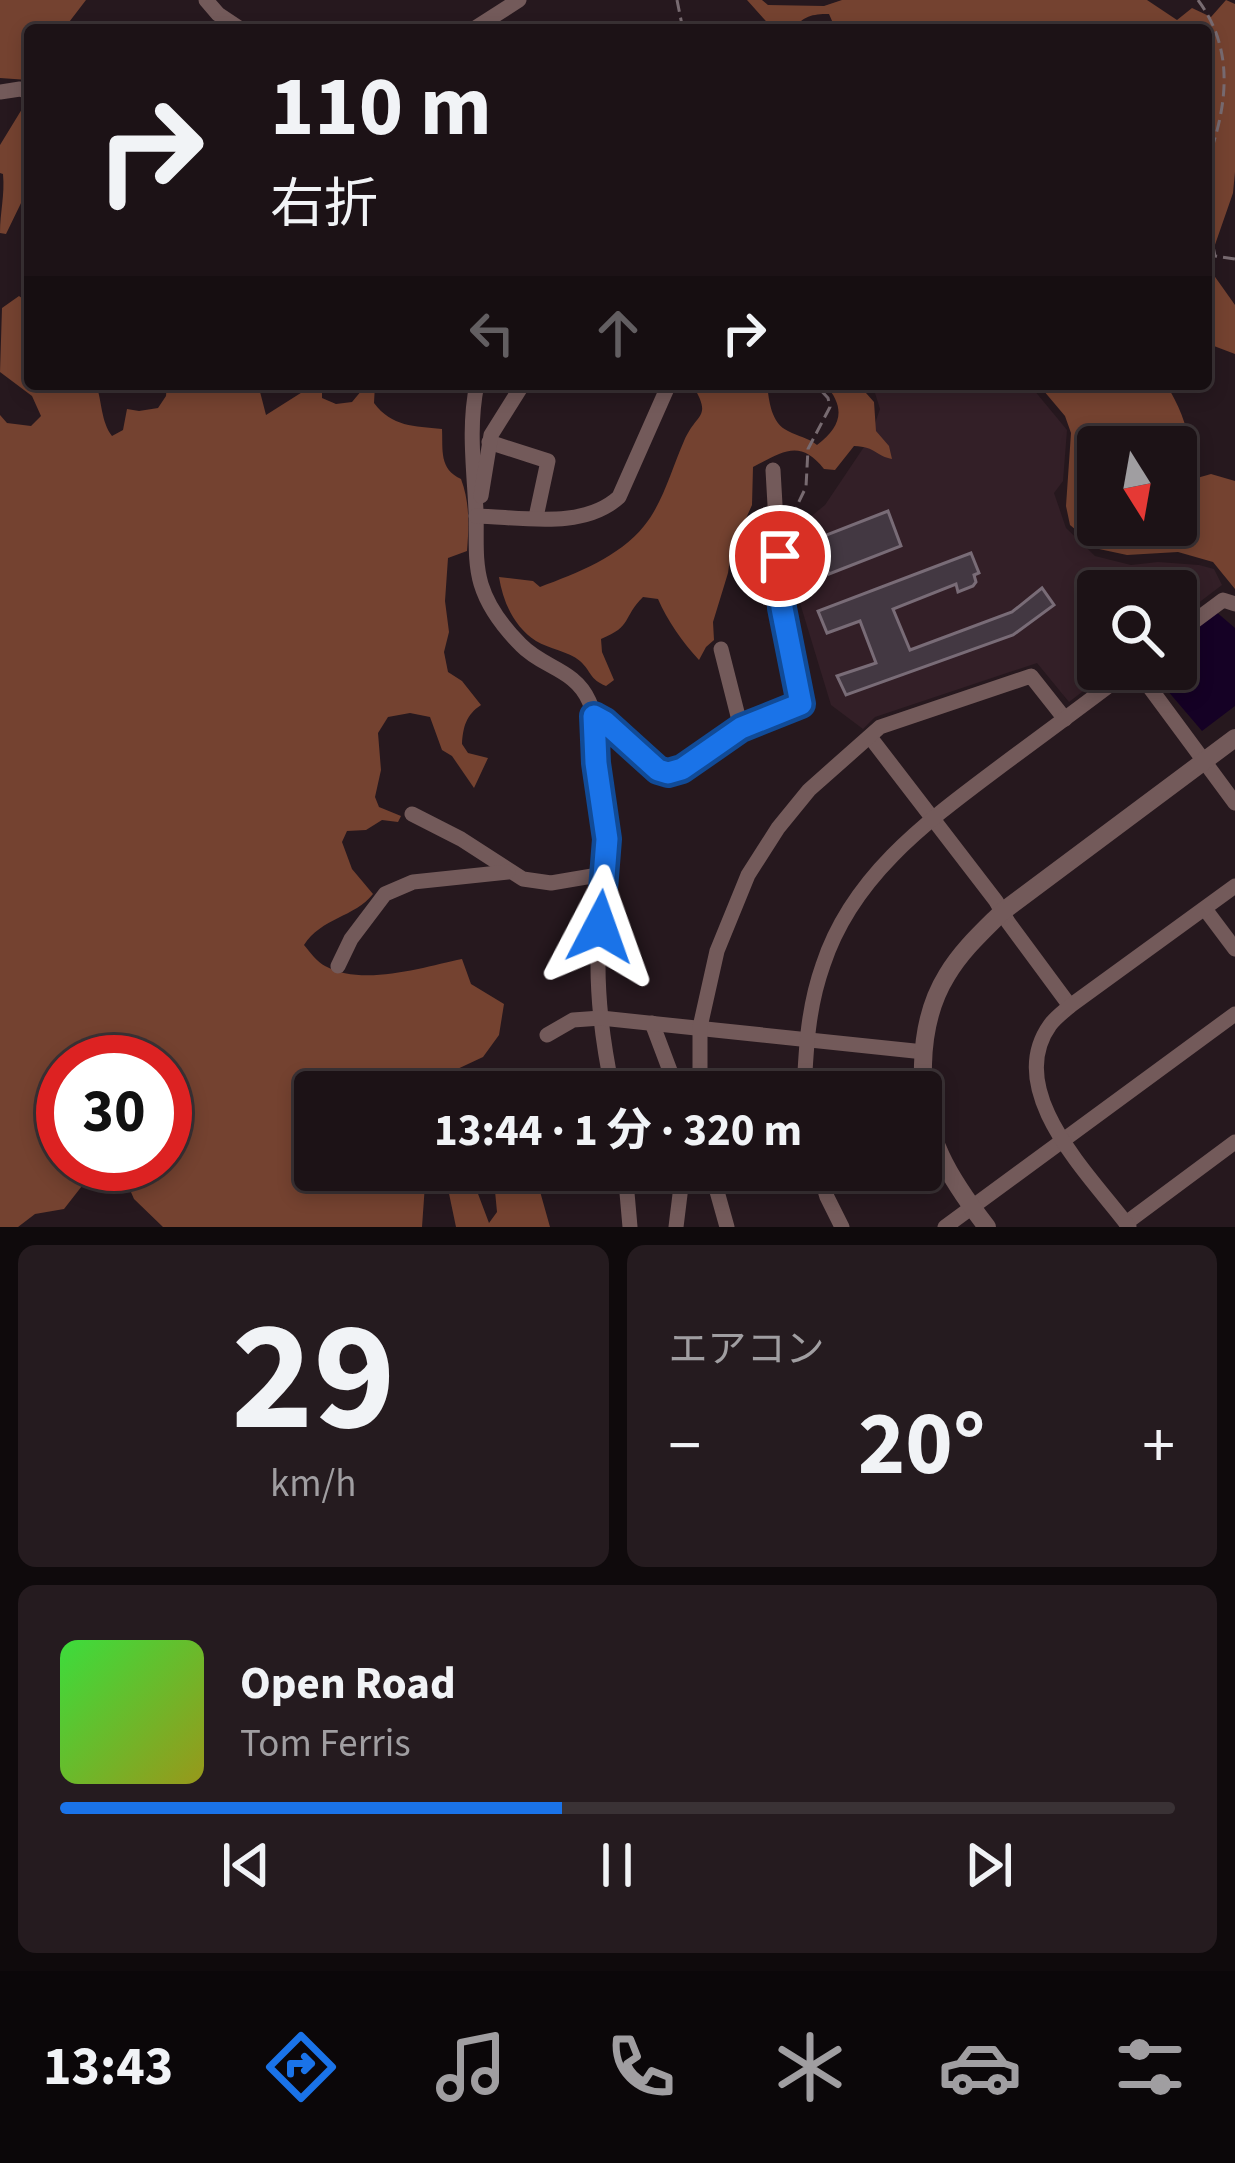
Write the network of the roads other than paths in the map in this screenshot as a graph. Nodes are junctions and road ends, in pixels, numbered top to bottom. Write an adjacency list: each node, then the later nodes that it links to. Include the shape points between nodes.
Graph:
1 (206, 0): 3 (street)
2 (519, 0): 4 (street)
3 (233, 24)
4 (481, 24)
5 (476, 390): 10 (street, via 470,444)
6 (519, 390): 8 (street)
7 (667, 390): 11 (street, via 620,497 587,514)
8 (489, 442): 10 (street); 11 (street, via 548,461)
9 (773, 470): 19 (street, via 782,608 801,704)
10 (476, 516): 11 (street); 17 (street, via 489,603 524,648 579,684)
11 (536, 517)
12 (1235, 604): 13 (street, via 1223,600)
13 (1197, 619)
14 (722, 650): 19 (street)
15 (1104, 690): 18 (street)
16 (1149, 690): 22 (street)
17 (594, 716): 19 (street, via 668,773); 27 (street)
18 (1065, 719): 20 (street, via 1031,676); 25 (street)
19 (741, 728)
20 (870, 736): 25 (street); 37 (street, via 808,790 748,874 717,951)
21 (1235, 738): 22 (street)
22 (1203, 761): 23 (street); 30 (street)
23 (1235, 803)
24 (412, 814): 26 (street)
25 (932, 818): 30 (street); 39 (street, via 877,872 842,922 824,960)
26 (508, 872): 27 (street, via 550,883); 32 (street, via 413,882 385,894)
27 (604, 874): 35 (street)
28 (1235, 886): 29 (street)
29 (1205, 909): 31 (street); 33 (street)
30 (1002, 912): 33 (street); 40 (street, via 945,978)
31 (1235, 949)
32 (338, 966)
33 (1070, 1006): 45 (street, via 1040,1043 1036,1065 1043,1108)
34 (1235, 1014): 45 (street)
35 (601, 1018): 36 (street); 38 (street, via 573,1020); 41 (street)
36 (652, 1023): 37 (street); 42 (street)
37 (700, 1027): 39 (street); 43 (street)
38 (547, 1035)
39 (806, 1040): 40 (street); 44 (street)
40 (924, 1052): 51 (street, via 939,1151)
41 (610, 1071)
42 (670, 1071)
43 (700, 1071)
44 (805, 1071)
45 (1064, 1141): 51 (street); 52 (street)
46 (1235, 1142): 52 (street)
47 (627, 1191): 53 (street)
48 (680, 1191): 54 (street)
49 (717, 1191): 55 (street)
50 (825, 1191): 56 (street)
51 (972, 1208): 57 (street); 58 (street)
52 (1128, 1225)
53 (630, 1227)
54 (676, 1227)
55 (727, 1227)
56 (842, 1227)
57 (945, 1227)
58 (987, 1227)

